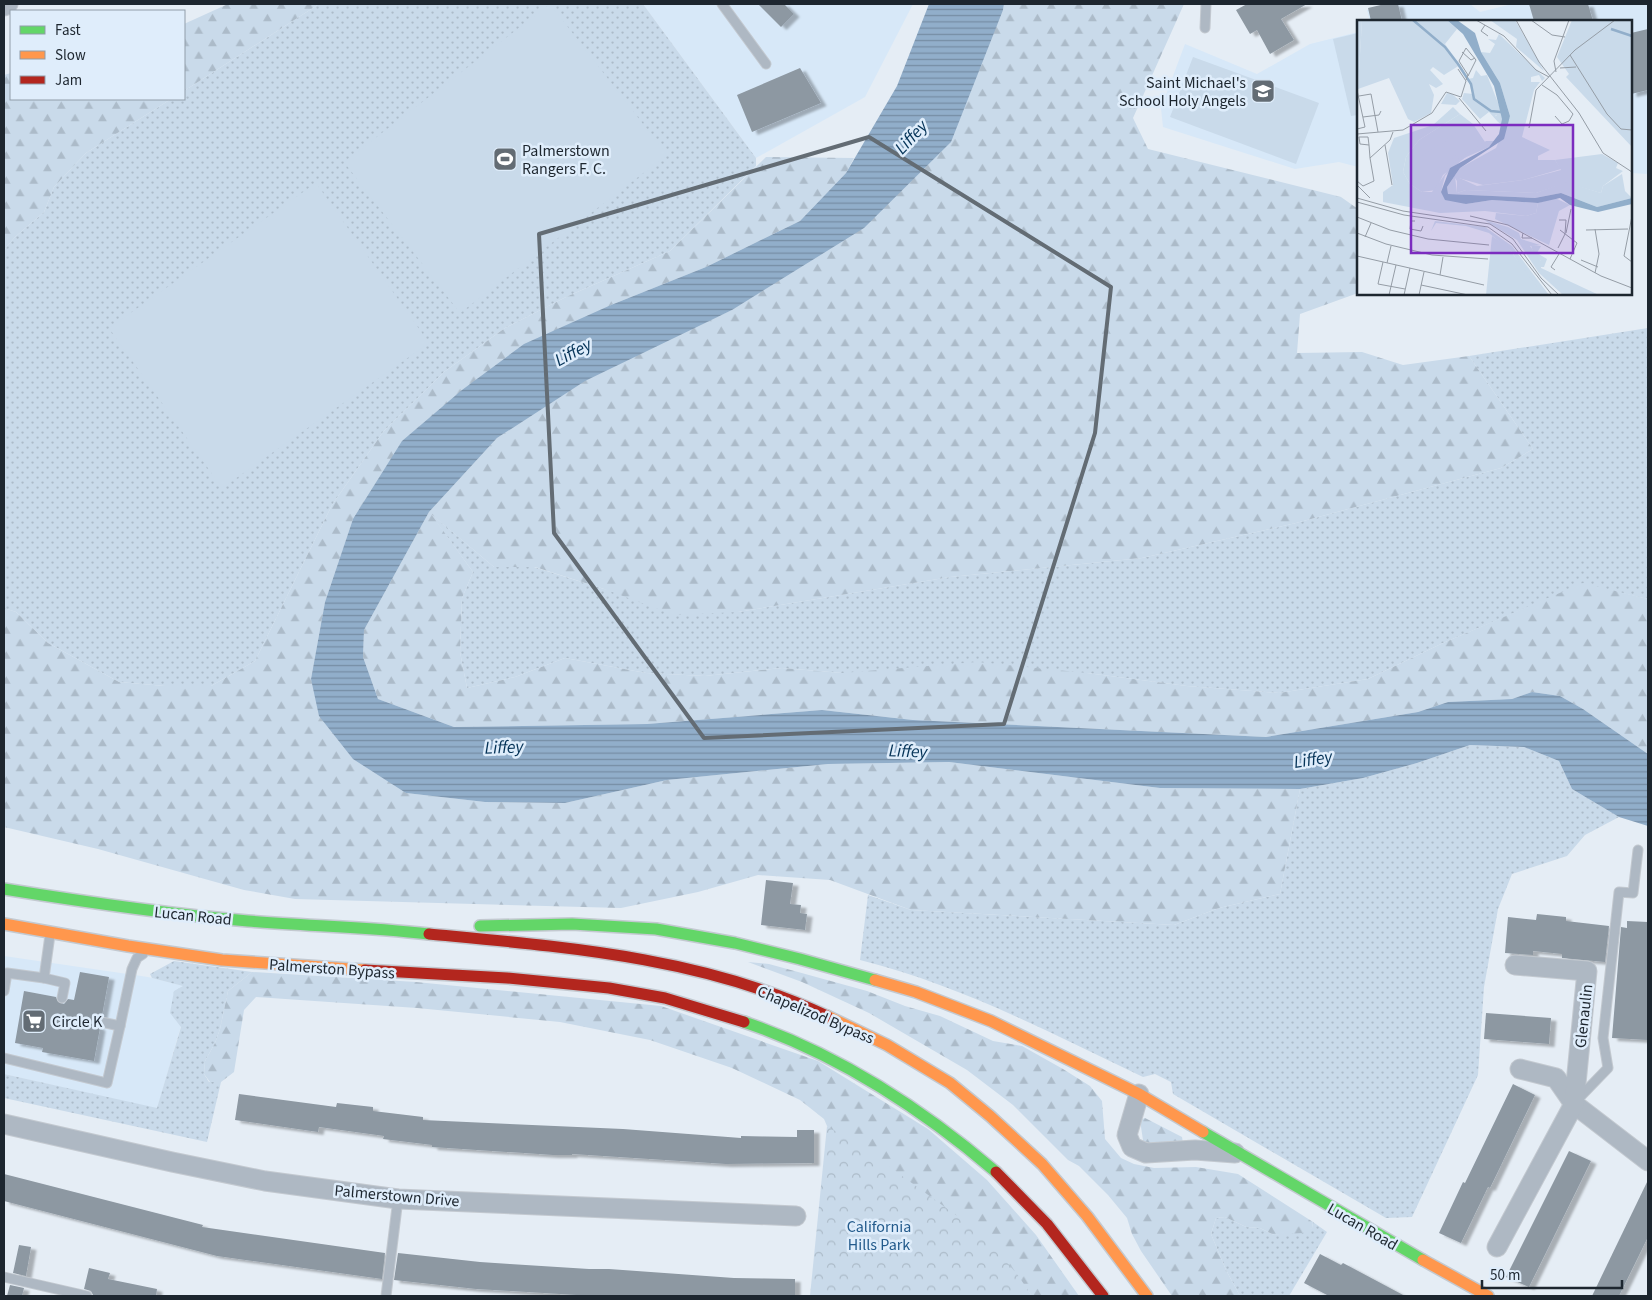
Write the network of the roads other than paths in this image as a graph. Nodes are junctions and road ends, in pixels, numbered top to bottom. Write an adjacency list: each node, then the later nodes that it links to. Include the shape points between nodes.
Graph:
1 (8, 4): 4 (street)
2 (722, 4): 6 (lane)
3 (1206, 4): 5 (lane)
4 (4, 6)
5 (1206, 28)
6 (766, 64)
7 (1638, 850): 23 (lane, via 1633,893 1619,892 1603,1038 1608,1068)
8 (4, 890): 10 (main road, Lucan Road, via 118,907 250,921)
9 (4, 924): 11 (main road, Palmerston Bypass)
10 (384, 930): 22 (main road, via 572,924 656,929 735,944 916,992 991,1021); 34 (main road, Chapelizod Bypass, via 582,949 672,964 745,984 810,1008 887,1044 950,1083 1042,1164 1087,1216)
11 (51, 932): 12 (main road, Palmerston Bypass); 14 (lane)
12 (150, 948): 16 (main road, Palmerston Bypass, via 251,962 576,985); 19 (lane, via 137,958 132,969)
13 (1514, 965): 23 (street, Glenaulin, via 1587,971)
14 (44, 978): 15 (lane, via 7,973); 17 (lane, via 65,983)
15 (4, 990)
16 (661, 997): 33 (main road, Chapelizod Bypass, via 786,1037 870,1080 930,1118 981,1158 1032,1206)
17 (62, 998)
18 (101, 1022): 19 (lane)
19 (120, 1026): 20 (lane, via 107,1083)
20 (4, 1058)
21 (1520, 1069): 23 (street, via 1556,1078)
22 (1139, 1094): 25 (main road, Lucan Road); 25 (street, Lucan Road, via 1127,1135 1132,1147 1146,1153 1195,1150)
23 (1574, 1104): 26 (street); 29 (street, Glenaulin)
24 (4, 1124): 27 (street, Palmerstown Drive, via 265,1181)
25 (1239, 1153): 35 (main road, Lucan Road)
26 (1648, 1161)
27 (398, 1199): 28 (street, Palmerstown Drive); 32 (lane)
28 (796, 1216)
29 (1497, 1247)
30 (4, 1277): 31 (lane)
31 (86, 1296)
32 (386, 1296)
33 (1103, 1296)
34 (1147, 1296)
35 (1488, 1296)

